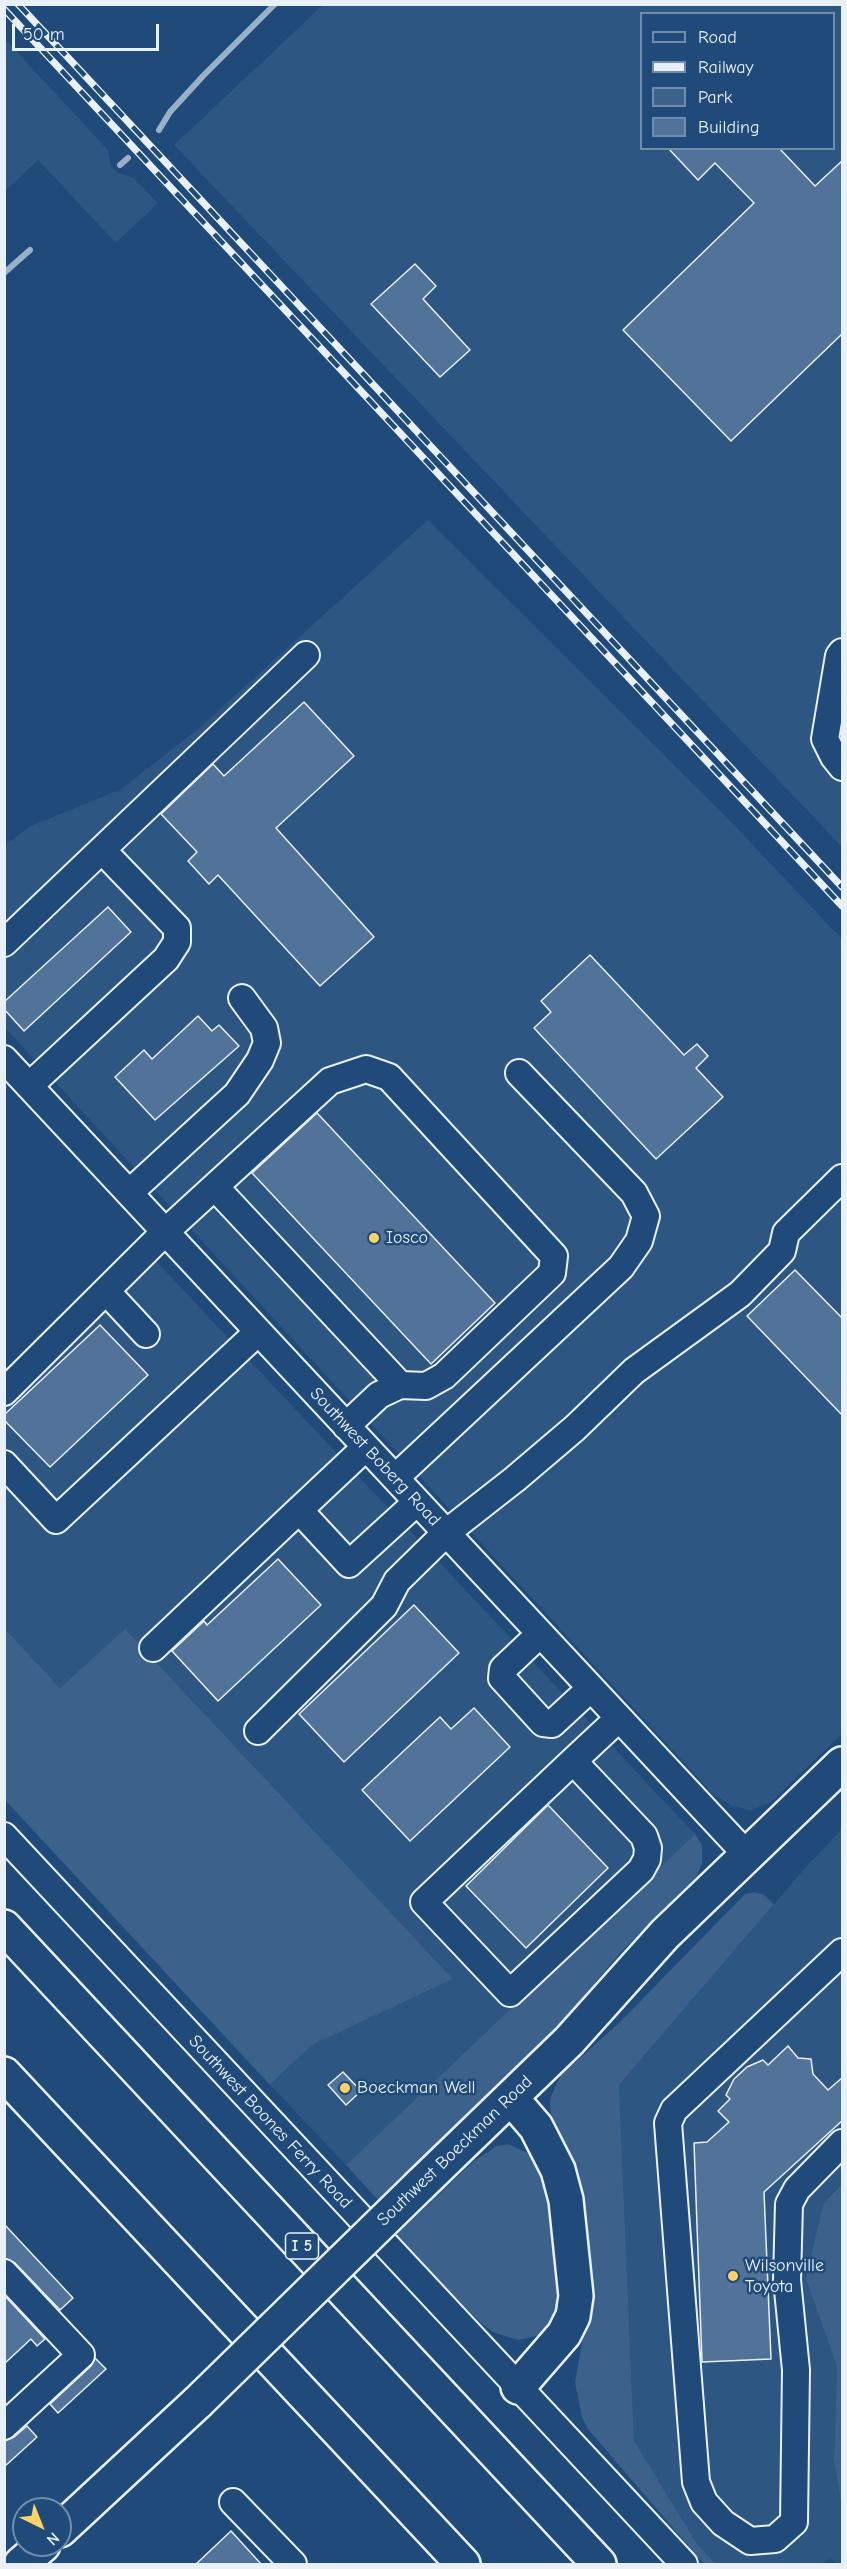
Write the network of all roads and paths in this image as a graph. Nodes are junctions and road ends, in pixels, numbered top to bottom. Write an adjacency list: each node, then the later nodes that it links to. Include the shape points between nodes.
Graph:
1 (843, 652): 3 (street, via 839,656 825,739)
2 (306, 655): 4 (street)
3 (843, 767)
4 (102, 850): 5 (street); 9 (street, via 177,928 177,942 166,959)
5 (4, 942)
6 (242, 998): 12 (street, via 264,1028 267,1043 260,1060 237,1094)
7 (4, 1059): 9 (street, Southwest Boberg Road)
8 (519, 1073): 22 (street, via 634,1193 646,1216 639,1242 621,1267)
9 (29, 1086): 12 (street, Southwest Boberg Road)
10 (843, 1178): 25 (street, via 786,1233 782,1251 740,1294 634,1371 532,1465)
11 (215, 1187): 13 (street); 17 (street); 17 (street, via 330,1081 366,1069 389,1077 554,1256 552,1273 444,1376 426,1386)
12 (129, 1193): 13 (street, Southwest Boberg Road)
13 (165, 1232): 14 (street); 15 (street, Southwest Boberg Road)
14 (106, 1291): 16 (street); 18 (street)
15 (258, 1332): 19 (street, Southwest Boberg Road); 21 (street, via 56,1520)
16 (146, 1334)
17 (400, 1384): 19 (street, via 379,1395)
18 (4, 1392)
19 (346, 1426): 20 (street, Southwest Boberg Road)
20 (366, 1448): 22 (street, Southwest Boberg Road); 24 (street)
21 (4, 1464)
22 (395, 1478): 23 (street, Southwest Boberg Road)
23 (417, 1502): 24 (street, via 349,1564); 25 (street, Southwest Boberg Road)
24 (299, 1510): 27 (street)
25 (446, 1533): 26 (street, Southwest Boberg Road); 30 (street, via 397,1581 384,1606)
26 (540, 1634): 28 (street, Southwest Boberg Road); 28 (street, via 502,1670 502,1678 543,1723 552,1724)
27 (153, 1648)
28 (591, 1688): 29 (street, Southwest Boberg Road)
29 (619, 1718): 31 (street); 34 (street, Southwest Boberg Road)
30 (258, 1731)
31 (573, 1761): 31 (street, via 424,1902 510,1993 641,1870 647,1859 644,1836)
32 (843, 1764): 34 (main road, Southwest Boeckman Road)
33 (4, 1836): 41 (street, Southwest Boones Ferry Road)
34 (747, 1855): 38 (main road, Southwest Boeckman Road, via 665,1934 569,2041)
35 (4, 1927): 47 (main road, I 5)
36 (843, 1952): 39 (street, via 674,2110 668,2123 696,2482 704,2502 723,2523 750,2541 775,2539 794,2522 796,2370 787,2280 789,2204 797,2189)
37 (4, 2074): 46 (main road)
38 (511, 2098): 41 (main road, via 536,2127 558,2170 566,2200 576,2296 573,2316 564,2334); 44 (main road, Southwest Boeckman Road, bridge)
39 (843, 2143)
40 (4, 2273): 42 (street, via 81,2355)
41 (518, 2387): 48 (street, Southwest Boones Ferry Road)
42 (4, 2426)
43 (233, 2502): 45 (street)
44 (72, 2519)
45 (293, 2565)
46 (463, 2565)
47 (599, 2565)
48 (684, 2565)

